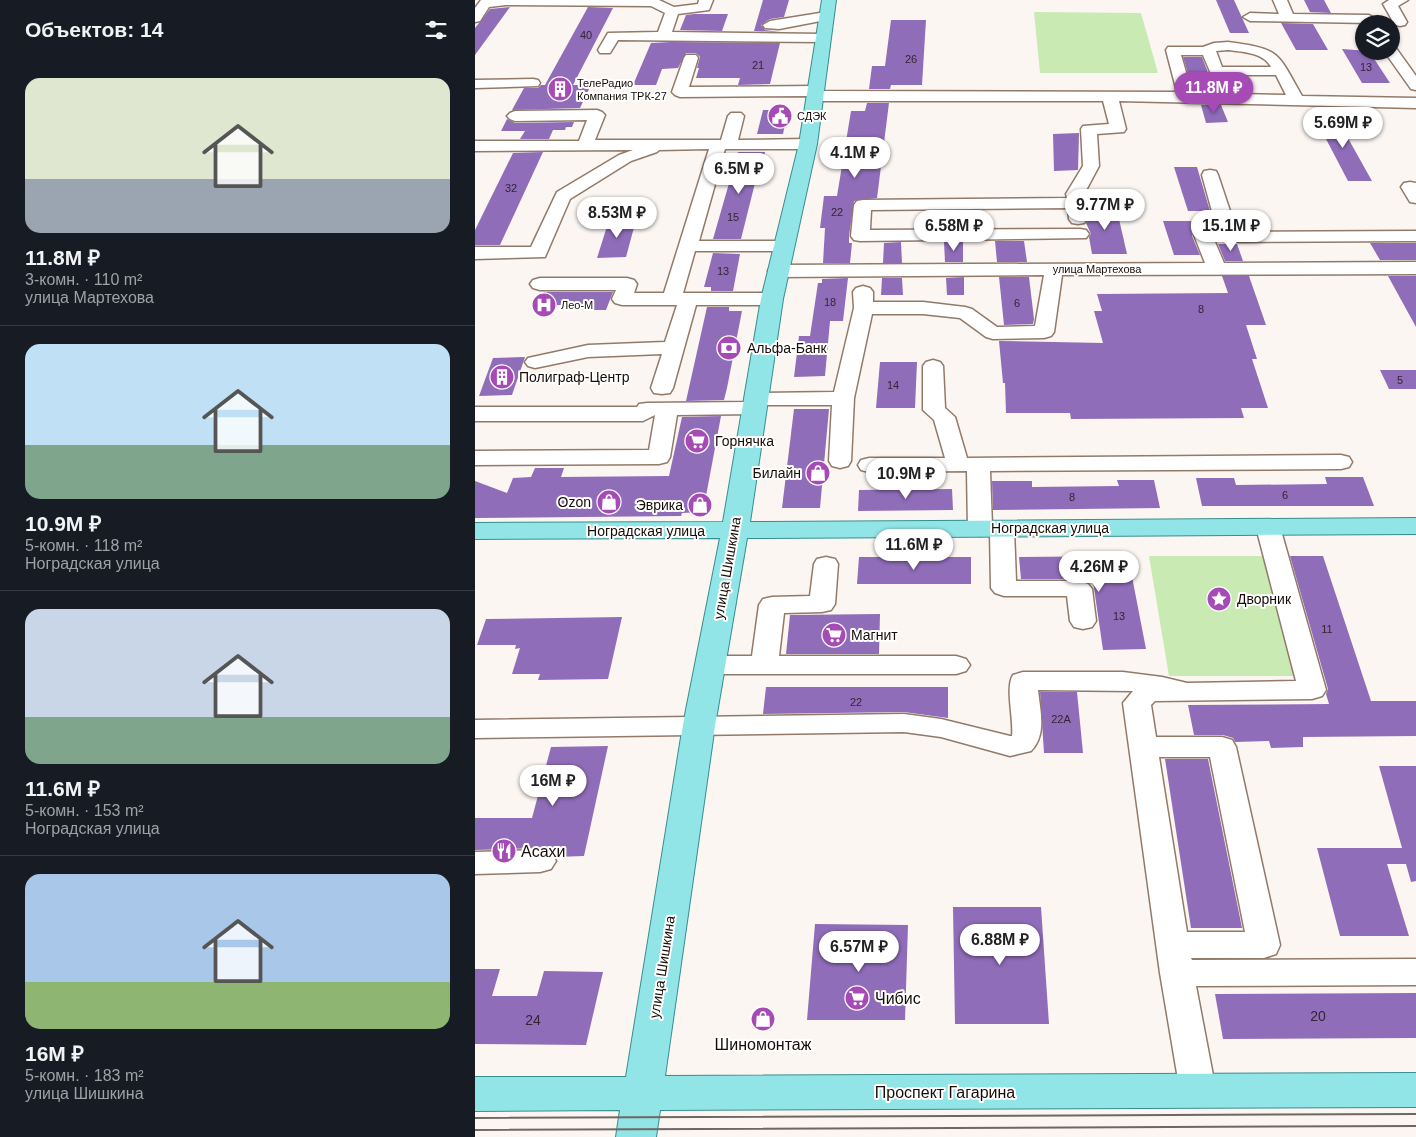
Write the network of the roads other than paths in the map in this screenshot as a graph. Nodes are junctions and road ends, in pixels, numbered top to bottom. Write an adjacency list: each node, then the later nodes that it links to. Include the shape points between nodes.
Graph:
1 (706, 0): 9 (street, via 704,7)
2 (1280, 0): 14 (street)
3 (1401, 0): 11 (street, via 1390,4)
4 (1405, 0): 6 (street)
5 (653, 1): 9 (street); 13 (street, via 485,3)
6 (1416, 2)
7 (1364, 5): 10 (street)
8 (827, 8): 16 (street, via 779,25); 18 (main road, улица Шишкина)
9 (672, 11): 17 (street)
10 (1368, 15)
11 (1396, 15)
12 (1249, 17): 14 (street)
13 (475, 18)
14 (1288, 18): 15 (street)
15 (1355, 20)
16 (757, 25)
17 (664, 36): 18 (street); 19 (street, via 613,36)
18 (823, 38): 29 (main road, улица Шишкина)
19 (605, 50)
20 (1208, 50): 23 (street, via 1228,46 1257,50 1274,59); 23 (street, via 1216,71); 27 (street, via 1173,50)
21 (691, 58): 29 (street, via 680,92)
22 (1409, 65): 26 (street)
23 (1282, 71): 28 (street)
24 (533, 83): 25 (street)
25 (475, 84)
26 (1416, 86)
27 (1185, 92): 28 (street); 30 (street)
28 (1293, 93): 31 (street)
29 (817, 94): 30 (street); 34 (main road, улица Шишкина)
30 (1110, 96): 40 (street, via 1118,129 1089,129 1091,166 1075,194)
31 (1416, 103)
32 (515, 116): 35 (street, via 597,115)
33 (736, 116): 37 (street)
34 (808, 144): 37 (street); 47 (main road, улица Шишкина)
35 (585, 145): 36 (street); 38 (street)
36 (669, 145): 37 (street); 48 (street, via 625,158 563,196 538,253)
37 (723, 145): 46 (street)
38 (475, 146)
39 (1210, 175): 52 (street, via 1223,218 1207,225 1203,235)
40 (1076, 203): 41 (street); 42 (street, via 863,205 861,236)
41 (1080, 234): 42 (street); 51 (street)
42 (912, 236): 54 (street)
43 (1416, 236): 45 (street)
44 (1240, 237): 45 (street)
45 (1312, 237): 53 (street)
46 (688, 246): 47 (street); 57 (street)
47 (783, 246): 55 (main road, улица Шишкина)
48 (475, 253)
49 (1416, 268): 53 (street, улица Мартехова)
50 (1054, 269): 51 (street, улица Мартехова); 54 (street, улица Мартехова); 63 (street, via 1044,332 993,333 965,313 863,300)
51 (1085, 269): 52 (street, улица Мартехова)
52 (1217, 269): 53 (street, улица Мартехова)
53 (1327, 269)
54 (912, 270): 55 (street, улица Мартехова)
55 (777, 271): 58 (main road, улица Шишкина)
56 (540, 284): 57 (street, via 627,284 622,299)
57 (680, 299): 58 (street); 59 (street)
58 (772, 299): 64 (main road, улица Шишкина)
59 (672, 348): 60 (street, via 588,351); 62 (street)
60 (535, 362)
61 (933, 366): 70 (street, via 935,410 944,417)
62 (665, 398): 64 (street); 65 (street, via 643,414); 66 (street, via 659,457)
63 (843, 398): 64 (street); 67 (street)
64 (755, 403): 74 (main road, улица Шишкина)
65 (475, 414)
66 (475, 458)
67 (840, 461)
68 (1341, 462): 70 (street)
69 (869, 465): 70 (street)
70 (968, 465): 73 (street)
71 (1416, 526): 72 (main road, Ноградская улица)
72 (1269, 527): 73 (main road, Ноградская улица); 81 (street, via 1312,690)
73 (991, 529): 74 (main road, Ноградская улица); 77 (street, via 1004,588 1079,589)
74 (735, 530): 75 (main road, Ноградская улица); 80 (main road, улица Шишкина)
75 (475, 532)
76 (826, 564): 78 (street, via 822,604 772,605)
77 (1083, 621)
78 (764, 665): 79 (street); 80 (street)
79 (955, 665)
80 (710, 666): 82 (main road, улица Шишкина)
81 (1181, 690): 82 (street, via 1136,682 1023,681 1025,740 1020,745 1010,746 941,728 904,723); 84 (street, via 1148,692 1137,703)
82 (699, 725): 83 (street); 91 (main road, улица Шишкина)
83 (475, 729)
84 (1144, 747): 87 (street); 87 (street, via 1223,747 1264,945)
85 (540, 861): 86 (street)
86 (475, 863)
87 (1175, 959): 88 (street); 90 (street)
88 (1416, 972)
89 (1416, 1090): 90 (main road, Проспект Гагарина)
90 (1197, 1091): 91 (main road, Проспект Гагарина)
91 (643, 1093): 92 (main road, Проспект Гагарина); 93 (main road, улица Шишкина)
92 (475, 1094)
93 (636, 1137)

